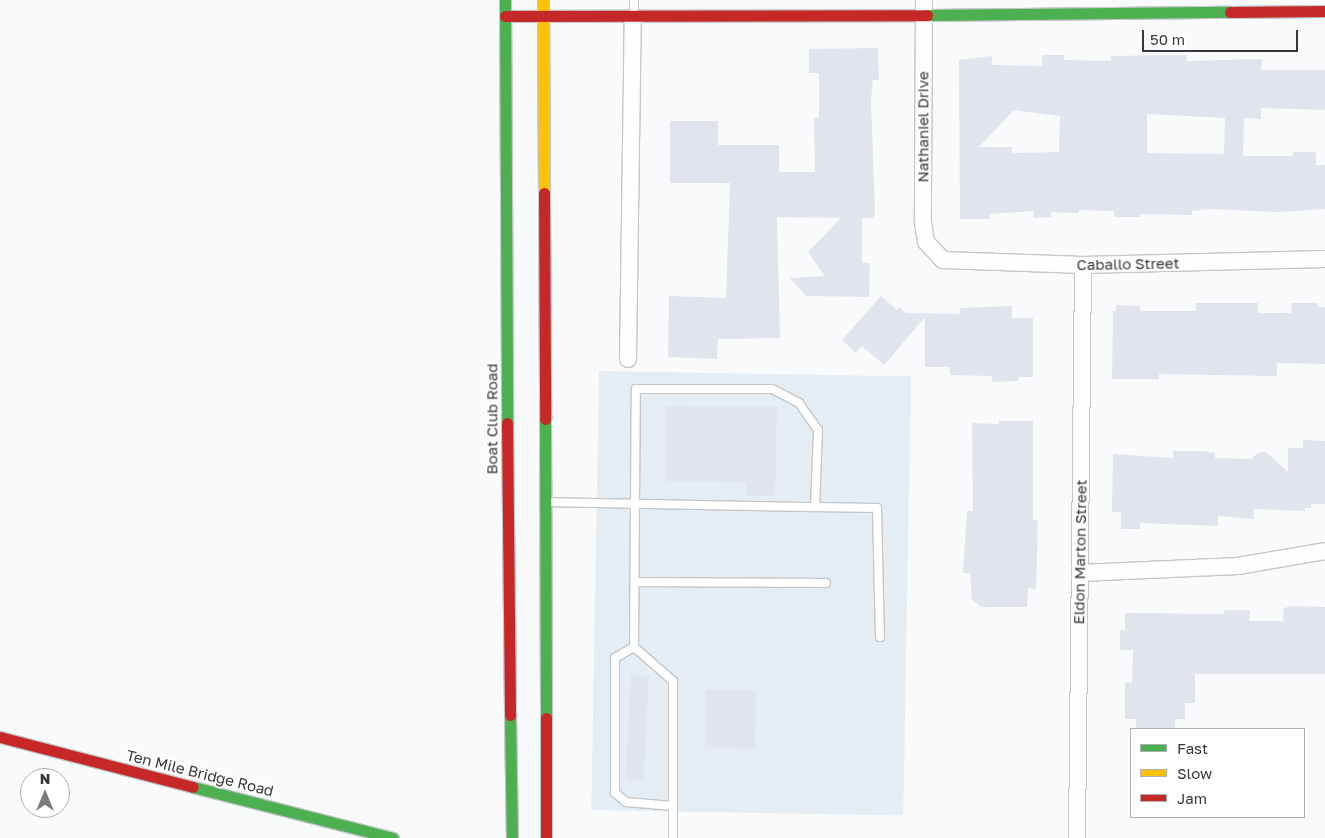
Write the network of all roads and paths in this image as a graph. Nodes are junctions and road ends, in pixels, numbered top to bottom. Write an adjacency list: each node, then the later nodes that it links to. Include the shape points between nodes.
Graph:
1 (505, 0): 6 (main road, Boat Club Road)
2 (543, 0): 7 (main road)
3 (634, 0): 8 (lane)
4 (924, 7): 5 (main road); 8 (main road); 9 (street, Nathaniel Drive, via 922,223 926,242)
5 (1325, 11)
6 (505, 16): 7 (main road); 25 (main road, Boat Club Road)
7 (543, 17): 8 (main road); 13 (main road)
8 (634, 18): 12 (street)
9 (933, 253): 11 (street, Caballo Street, via 943,260 962,263)
10 (1325, 259): 11 (street, Caballo Street)
11 (1084, 265): 17 (street, Eldon Marton Street)
12 (628, 359)
13 (544, 502): 14 (lane); 26 (main road)
14 (636, 504): 15 (lane); 15 (lane, via 636,389 772,389 800,403 818,430); 18 (lane)
15 (815, 507): 20 (lane, via 877,508)
16 (1325, 551): 17 (street, via 1238,566)
17 (1080, 573): 28 (street, Eldon Marton Street)
18 (635, 582): 19 (lane); 21 (lane)
19 (826, 583)
20 (880, 637)
21 (634, 647): 23 (lane, via 674,681); 23 (lane, via 615,658 615,793 626,802)
22 (0, 737): 24 (main road, Ten Mile Bridge Road)
23 (673, 806): 27 (lane)
24 (393, 838)
25 (512, 838)
26 (546, 838)
27 (673, 838)
28 (1077, 838)

